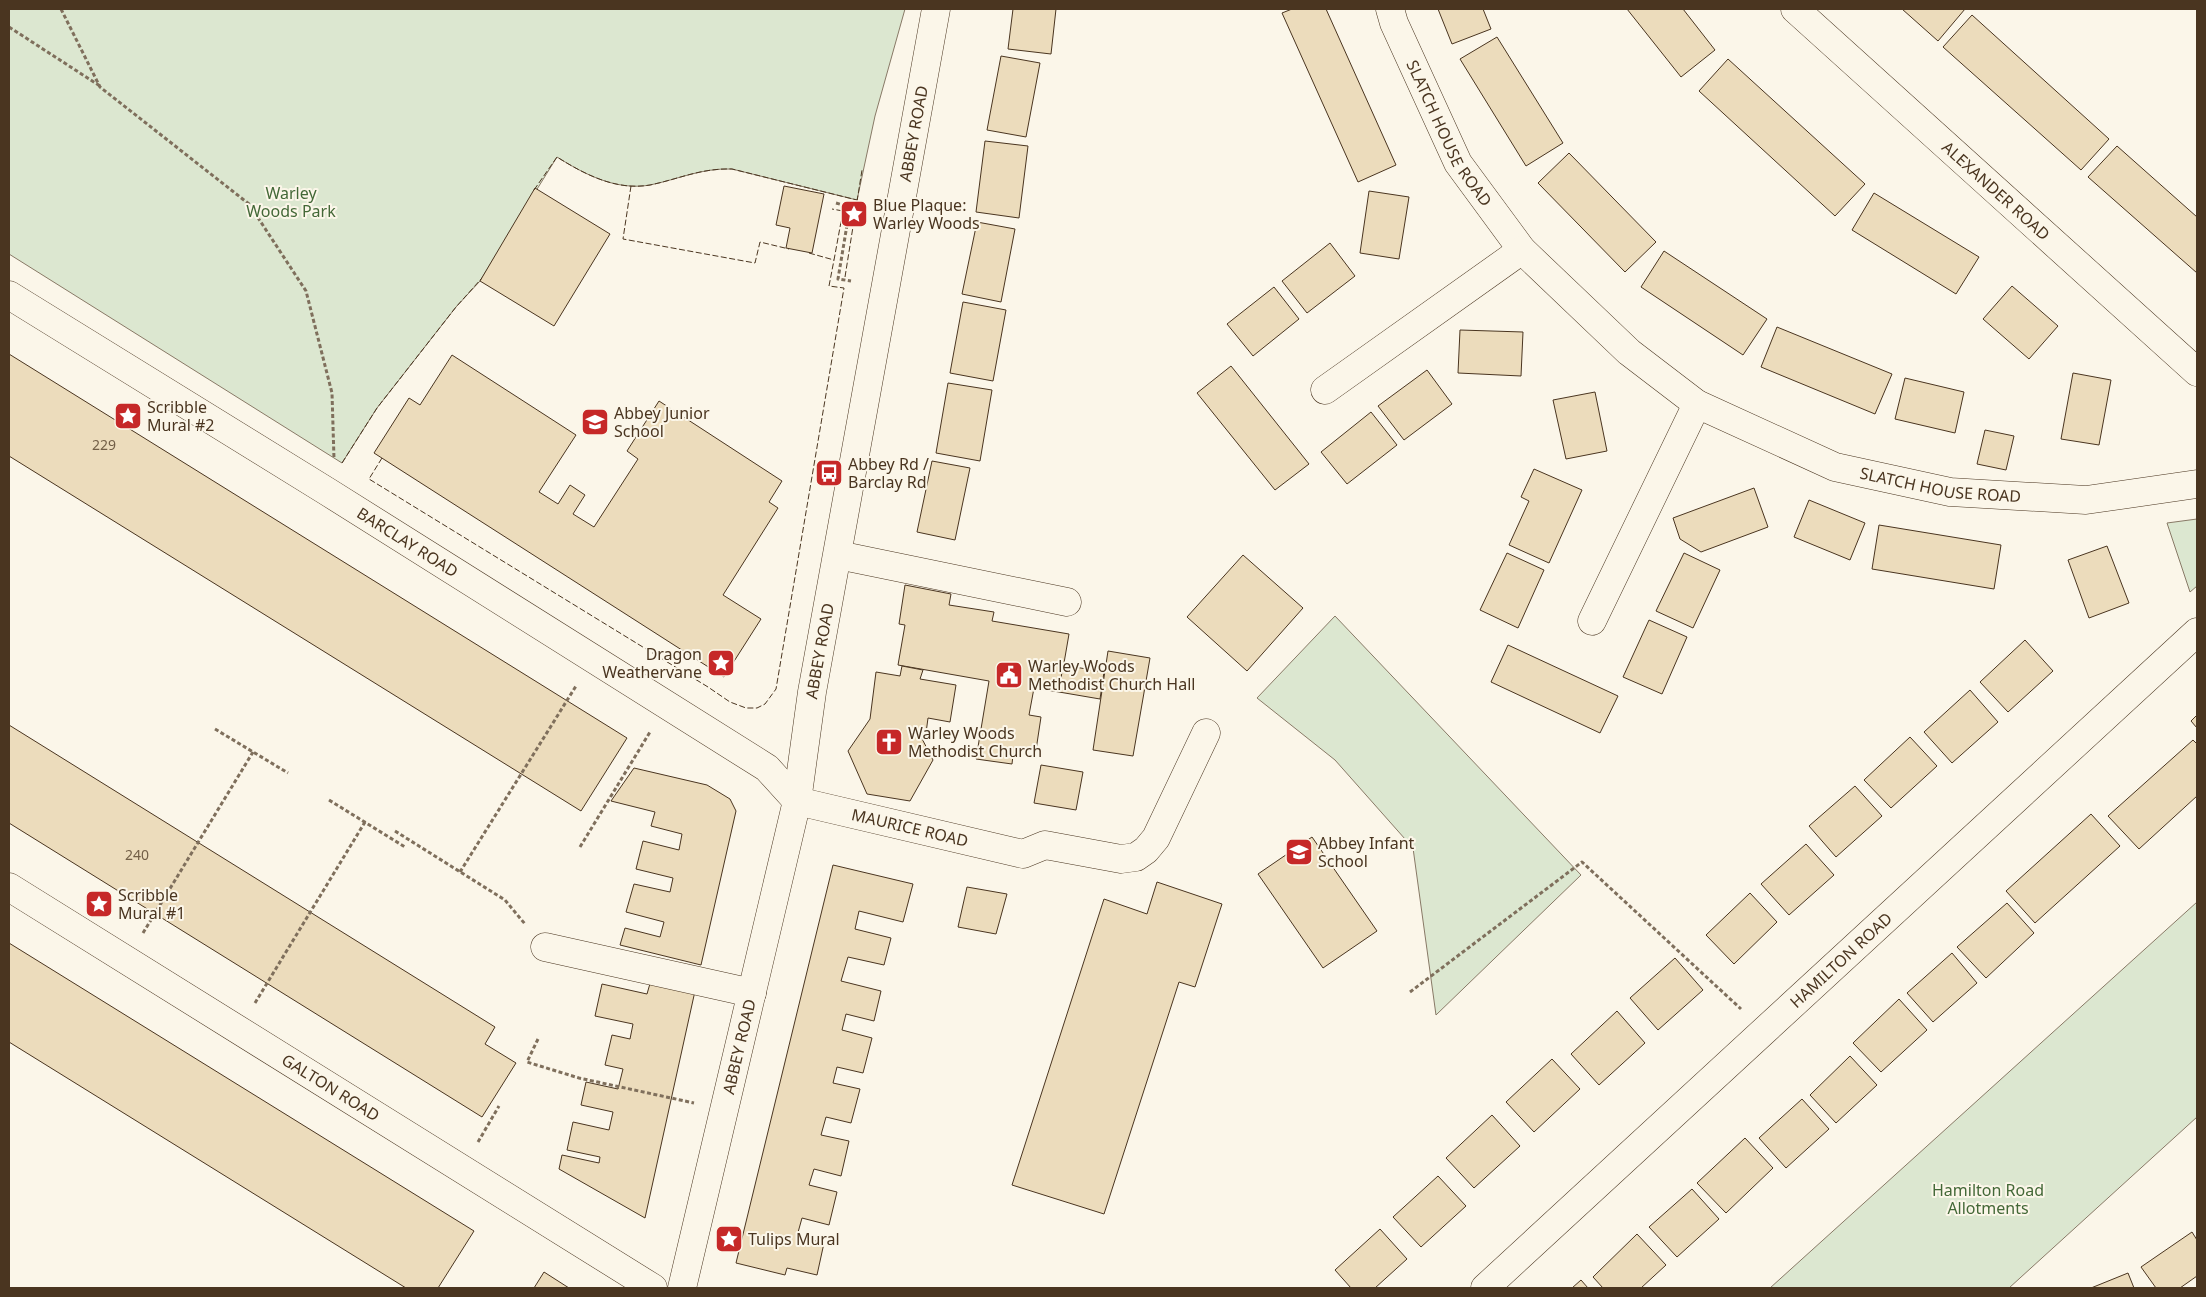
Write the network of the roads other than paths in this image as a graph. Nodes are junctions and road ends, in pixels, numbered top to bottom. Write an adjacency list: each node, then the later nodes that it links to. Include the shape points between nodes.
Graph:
1 (936, 9): 10 (street, ABBEY ROAD)
2 (1390, 9): 4 (street, SLATCH HOUSE ROAD, via 1458,162)
3 (1795, 9): 6 (street, ALEXANDER ROAD)
4 (1522, 250): 7 (street); 8 (street, SLATCH HOUSE ROAD, via 1628,352)
5 (9, 295): 15 (street, BARCLAY ROAD, via 766,768)
6 (2197, 372)
7 (1325, 390)
8 (1697, 404): 9 (street, SLATCH HOUSE ROAD, via 1835,467 1950,492 2086,500); 12 (street)
9 (2197, 484)
10 (838, 555): 11 (street); 15 (street, ABBEY ROAD, via 812,692)
11 (1067, 602)
12 (1592, 622)
13 (2197, 632): 21 (street, HAMILTON ROAD)
14 (1206, 733): 15 (street, MAURICE ROAD, via 1156,838 1136,857 1121,859 1045,845 1022,854)
15 (797, 801): 18 (street, ABBEY ROAD)
16 (9, 887): 19 (street, GALTON ROAD)
17 (545, 947): 18 (street)
18 (752, 993): 20 (street, ABBEY ROAD)
19 (653, 1288)
20 (682, 1288)
21 (1485, 1288)

